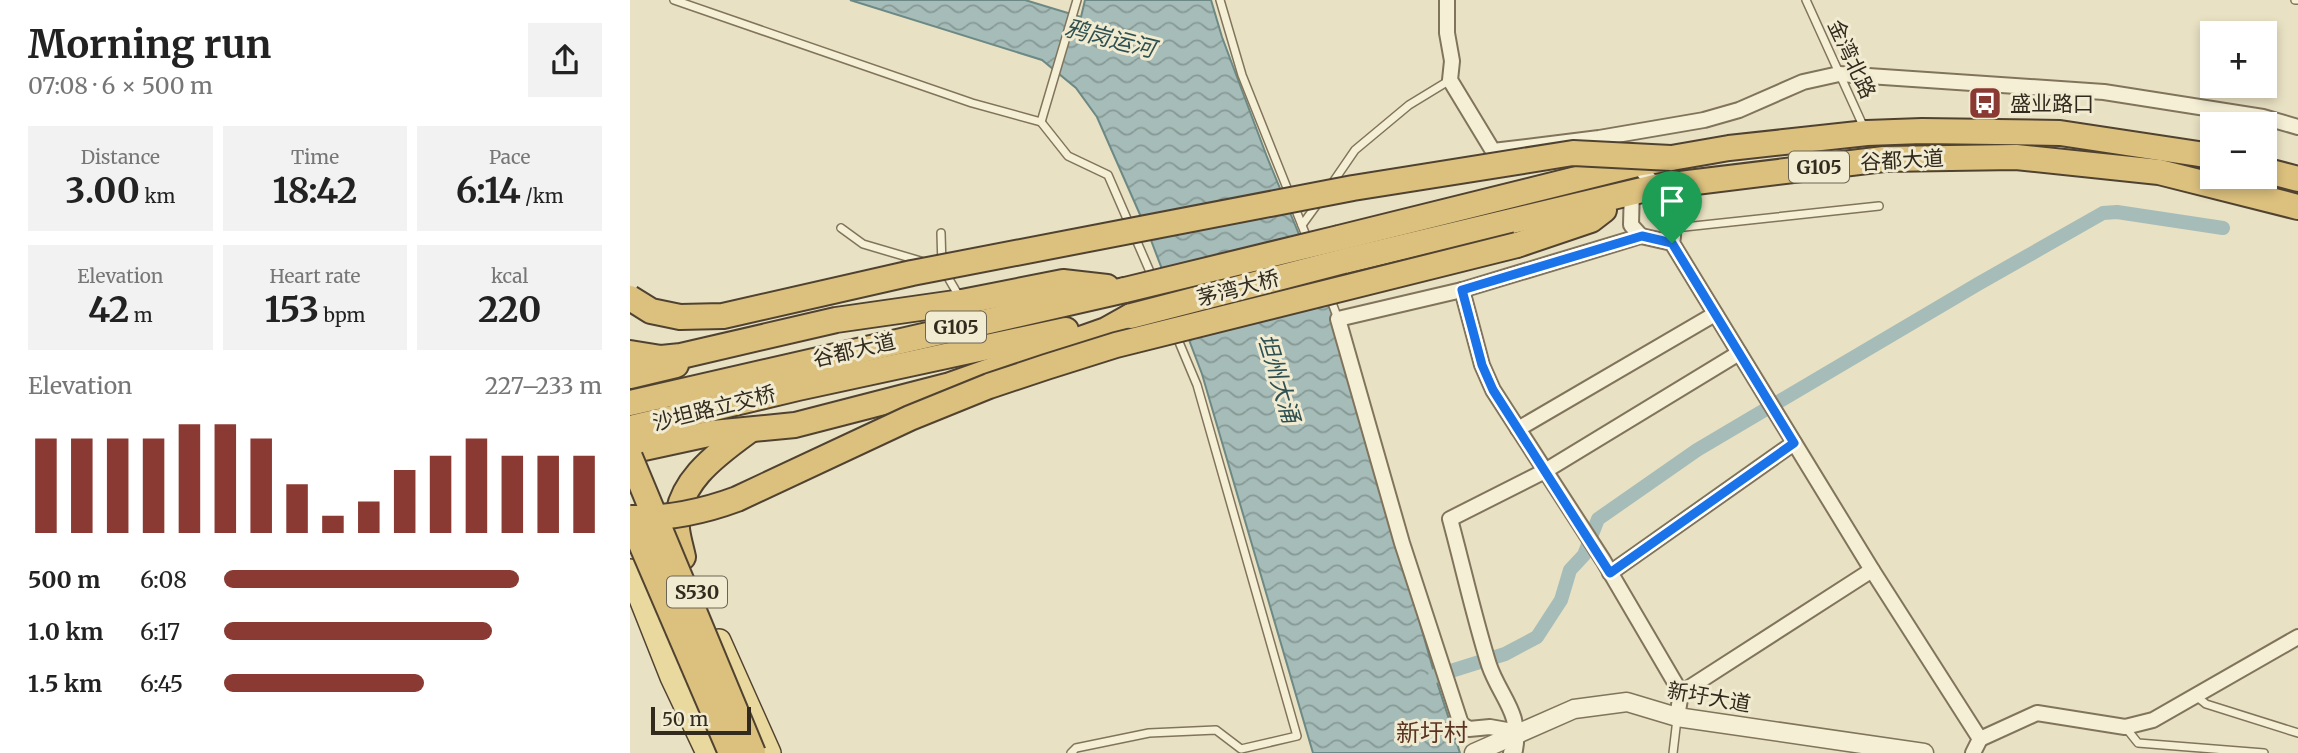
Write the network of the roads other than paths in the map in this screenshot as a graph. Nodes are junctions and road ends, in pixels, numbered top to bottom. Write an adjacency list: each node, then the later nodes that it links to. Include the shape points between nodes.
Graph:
1 (674, 0): 8 (lane, via 972,103)
2 (1220, 0): 20 (lane, via 1242,75)
3 (1447, 0): 7 (street)
4 (1805, 0): 6 (lane, 金湾北路)
5 (1076, 3): 8 (lane)
6 (1839, 74): 7 (street, via 1803,82 1740,110 1704,120 1493,151); 9 (street, via 2104,92 2263,117); 10 (lane, 金湾北路)
7 (1450, 80): 20 (lane, via 1409,105 1355,150)
8 (1041, 122): 63 (lane, via 1068,156 1108,175 1141,247 1197,385 1297,736 1241,749 1216,730 1149,733 1076,748)
9 (2298, 127)
10 (1867, 133): 11 (highway, 谷都大道 / G105, via 2060,134); 12 (highway, 谷都大道 / G105)
11 (2200, 154)
12 (1671, 158): 13 (highway, 谷都大道 / G105); 29 (highway, bridge, via 1573,153 1366,186 938,267 723,316 680,317 651,311)
13 (1637, 164): 16 (street); 17 (street); 25 (highway, 谷都大道 / G105)
14 (2277, 173): 15 (highway)
15 (2298, 179)
16 (1655, 187): 17 (highway, 谷都大道 / G105); 19 (highway, 谷都大道 / G105, via 1884,159 2016,157 2159,172); 24 (street, via 1670,209)
17 (1625, 195): 23 (street, via 1631,225); 25 (highway, 谷都大道 / G105); 46 (highway, bridge, via 1591,220 1517,245 1116,345 989,386 716,507 687,515)
18 (1879, 206): 24 (lane)
19 (2298, 206)
20 (1302, 225): 33 (lane)
21 (841, 228): 26 (lane, via 863,244)
22 (941, 233): 26 (lane)
23 (1642, 236): 24 (street); 28 (street)
24 (1674, 236): 31 (street)
25 (1341, 250): 27 (highway, 茅湾大桥 / G105, bridge); 32 (highway, 茅湾大桥 / G105, bridge)
26 (942, 267): 30 (lane)
27 (1125, 289): 30 (highway, via 1063,282); 37 (highway, 谷都大道 / G105)
28 (1462, 290): 33 (street); 42 (street, via 1482,365)
29 (630, 298)
30 (962, 302): 34 (highway, via 836,320)
31 (1715, 314): 36 (street); 42 (street)
32 (1131, 316): 39 (highway, 谷都大道 / G105); 41 (highway, via 1106,330 950,385 794,425)
33 (1338, 319): 56 (street, via 1402,543 1461,724 1469,729)
34 (719, 348): 35 (highway, via 662,358); 38 (highway, via 675,366)
35 (630, 353)
36 (1739, 353): 44 (street); 45 (street)
37 (787, 365): 40 (highway, 沙坦路立交桥 / G105)
38 (630, 376)
39 (798, 388): 43 (highway, 沙坦路立交桥 / G105)
40 (630, 403)
41 (752, 429): 43 (highway); 47 (highway, via 712,459 687,489 677,529)
42 (1518, 429): 45 (street)
43 (632, 443): 47 (main road, S530); 61 (highway, bridge)
44 (1794, 443): 48 (street); 50 (street)
45 (1545, 471): 50 (street); 56 (street, via 1450,519 1490,668)
46 (630, 518): 60 (highway, bridge)
47 (682, 557): 62 (main road, S530)
48 (1872, 570): 52 (street); 58 (street)
49 (630, 572): 59 (main road, S530)
50 (1610, 573): 52 (street)
51 (2298, 637): 53 (street)
52 (1681, 693): 54 (street)
53 (2196, 696): 55 (street, via 2153,720); 57 (lane, via 2206,704)
54 (1677, 717): 56 (street, 新圩大道, via 1628,702 1574,709); 66 (lane); 67 (street, 新圩大道)
55 (2125, 727): 58 (street, via 2037,713); 68 (lane, via 2138,743)
56 (1518, 732): 64 (street, 新圩大道); 65 (street)
57 (2298, 733)
58 (1976, 746)
59 (708, 753)
60 (731, 753)
61 (753, 753)
62 (769, 753)
63 (1071, 753)
64 (1474, 753)
65 (1511, 753)
66 (1673, 753)
67 (1924, 753)
68 (2264, 753)

